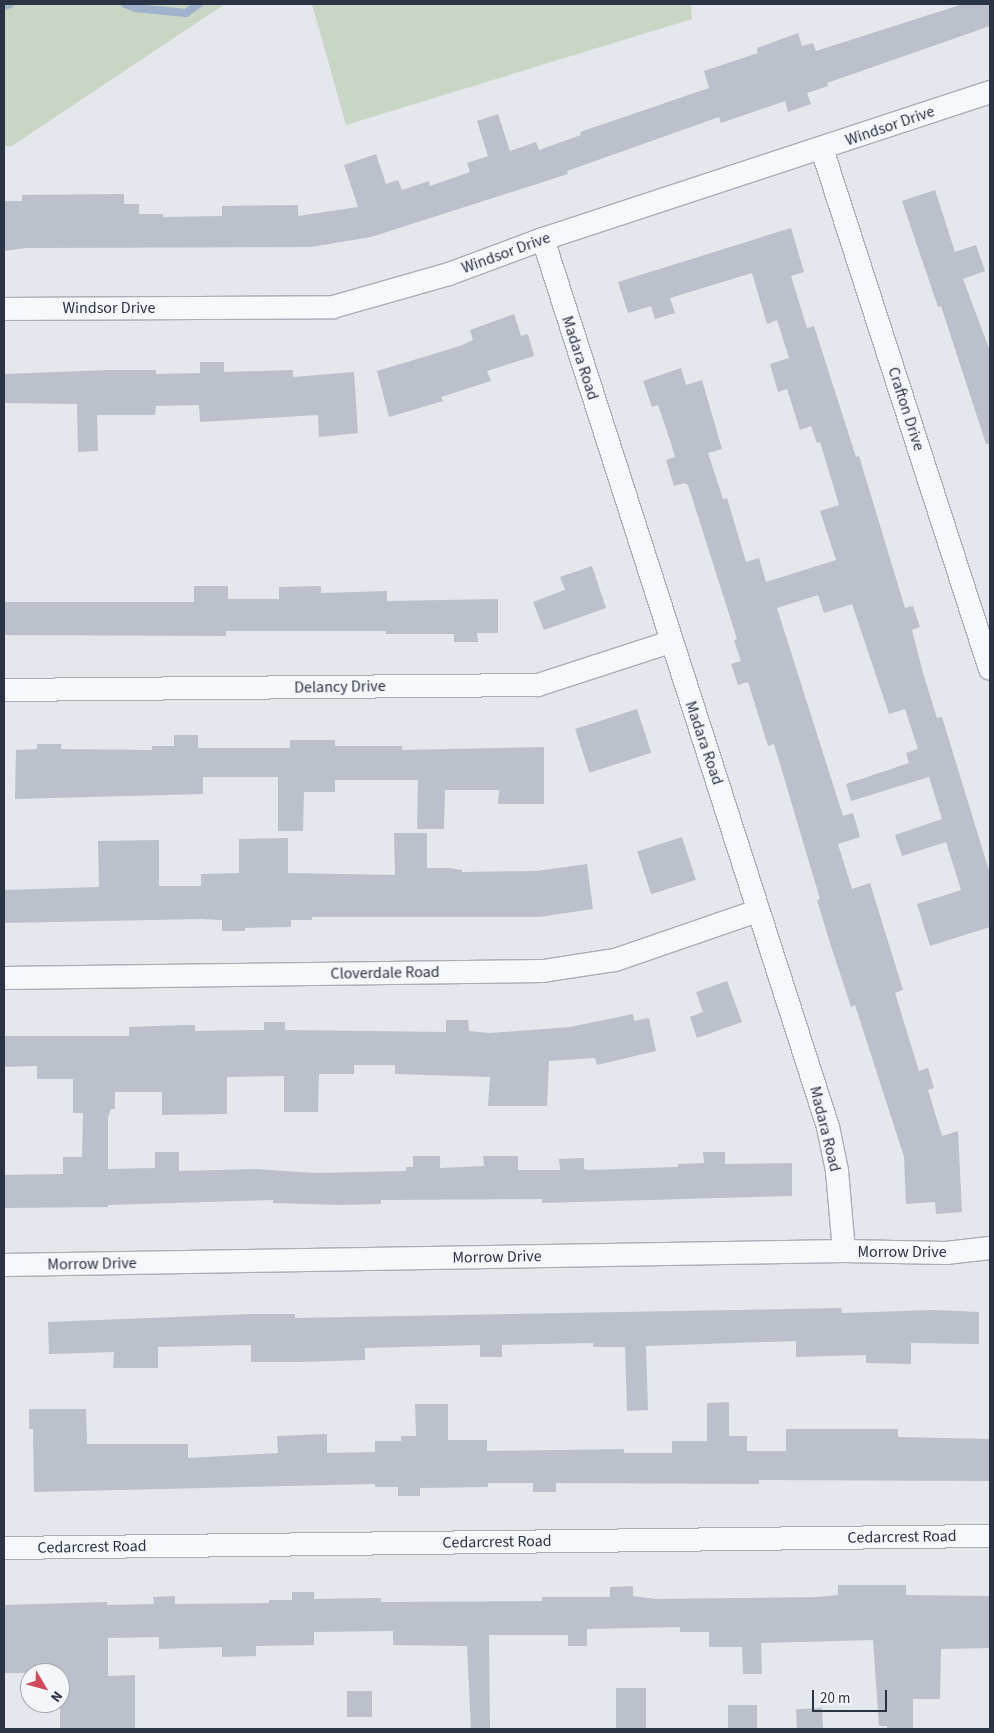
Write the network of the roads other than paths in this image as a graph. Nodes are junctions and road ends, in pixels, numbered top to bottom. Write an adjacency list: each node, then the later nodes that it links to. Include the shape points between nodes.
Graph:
1 (990, 92): 2 (street, Windsor Drive)
2 (822, 149): 3 (street, Windsor Drive); 6 (street, Crafton Drive)
3 (543, 239): 4 (street, Windsor Drive, via 449,274 333,307); 5 (street, Madara Road)
4 (4, 309)
5 (670, 642): 7 (street, Delancy Drive, via 538,685); 8 (street, Madara Road)
6 (990, 669)
7 (4, 690)
8 (757, 910): 9 (street, Cloverdale Road, via 615,960 543,971); 11 (street, Madara Road, via 828,1127 837,1171)
9 (4, 978)
10 (990, 1248): 11 (street, Morrow Drive, via 946,1253)
11 (844, 1251): 12 (street, Morrow Drive)
12 (4, 1265)
13 (990, 1536): 14 (street, Cedarcrest Road)
14 (4, 1548)

